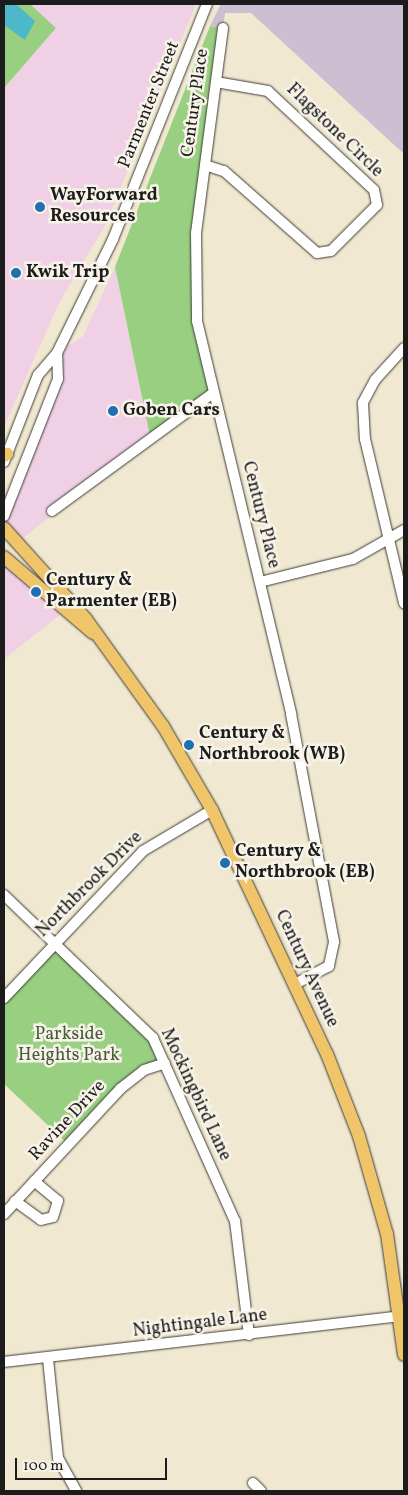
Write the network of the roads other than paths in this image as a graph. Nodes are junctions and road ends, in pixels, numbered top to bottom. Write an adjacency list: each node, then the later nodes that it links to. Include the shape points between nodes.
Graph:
1 (207, 4): 6 (street, Parmenter Street, via 113,239)
2 (223, 28): 3 (street, Century Place)
3 (216, 82): 4 (street, Century Place); 4 (street, Flagstone Circle, via 268,91 374,190 377,205 331,251 317,253 224,171)
4 (205, 165): 7 (street, Century Place, via 196,233 197,321)
5 (404, 348): 13 (street, via 366,396 367,445)
6 (57, 352): 8 (street, Parmenter Street, via 38,375); 10 (street, Parmenter Street, via 58,379)
7 (212, 394): 9 (street); 15 (street, Century Place)
8 (5, 458)
9 (52, 511)
10 (4, 516)
11 (4, 528): 17 (main road, Century Avenue, via 86,619)
12 (404, 530): 13 (street)
13 (390, 540): 15 (street, via 353,559); 16 (street)
14 (4, 557): 17 (main road, Century Avenue)
15 (260, 582): 21 (street, Century Place, via 291,714 334,942 329,966)
16 (404, 602)
17 (93, 633): 18 (main road, Century Avenue, via 163,726)
18 (212, 810): 20 (street, Northbrook Drive, via 143,851); 21 (main road, Century Avenue)
19 (4, 896): 20 (street, Mockingbird Lane)
20 (54, 944): 22 (street, Northbrook Drive); 23 (street, Mockingbird Lane, via 150,1035)
21 (294, 985): 27 (main road, Century Avenue, via 341,1087 368,1162)
22 (4, 998)
23 (164, 1063): 24 (street, Ravine Drive, via 144,1070 120,1088); 28 (street, Mockingbird Lane, via 235,1221)
24 (34, 1181): 25 (street, Ravine Drive); 25 (street, via 58,1201 53,1216 41,1220)
25 (15, 1202): 26 (street, Ravine Drive)
26 (4, 1214)
27 (402, 1316): 28 (street, Nightingale Lane); 29 (main road, Century Avenue)
28 (249, 1335): 30 (street, Nightingale Lane)
29 (404, 1355)
30 (48, 1358): 31 (street, Nightingale Lane); 33 (street, via 58,1458)
31 (4, 1362)
32 (253, 1484): 34 (street)
33 (76, 1491)
34 (261, 1491)

